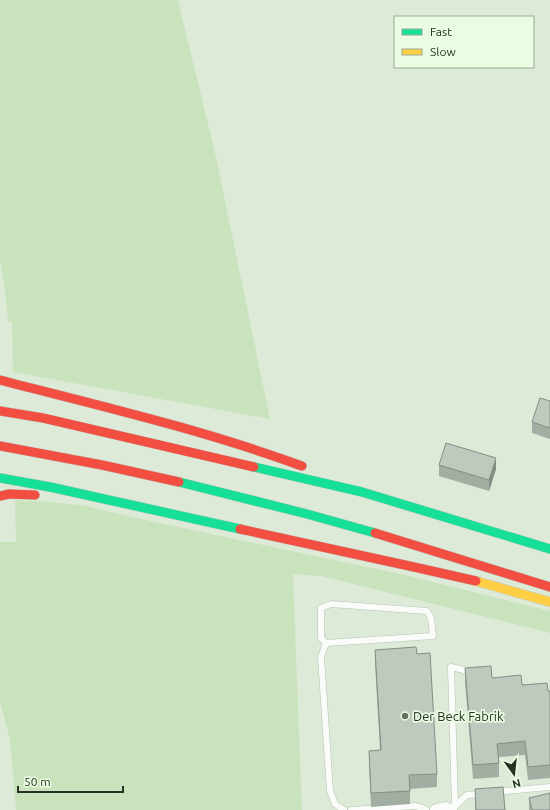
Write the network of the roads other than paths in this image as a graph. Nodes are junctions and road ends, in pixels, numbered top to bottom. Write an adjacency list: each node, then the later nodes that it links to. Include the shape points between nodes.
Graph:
1 (0, 380): 5 (highway, via 141,416 266,453)
2 (0, 411): 5 (highway, via 43,418)
3 (0, 446): 9 (highway, via 50,454 273,505)
4 (0, 478): 7 (highway)
5 (362, 492): 8 (highway, via 512,536)
6 (0, 496): 7 (highway, via 32,494)
7 (161, 512): 10 (highway, via 420,567)
8 (550, 550)
9 (550, 587)
10 (550, 602)
11 (326, 643): 11 (lane, via 321,638 320,608 331,604 427,611 431,618 433,636); 15 (lane, via 321,657 330,791 335,804)
12 (479, 674): 14 (lane, via 451,667)
13 (550, 787): 14 (lane, via 467,795)
14 (452, 809): 18 (street)
15 (344, 810)
16 (352, 810): 17 (lane, via 414,806)
17 (426, 810)
18 (436, 810)

